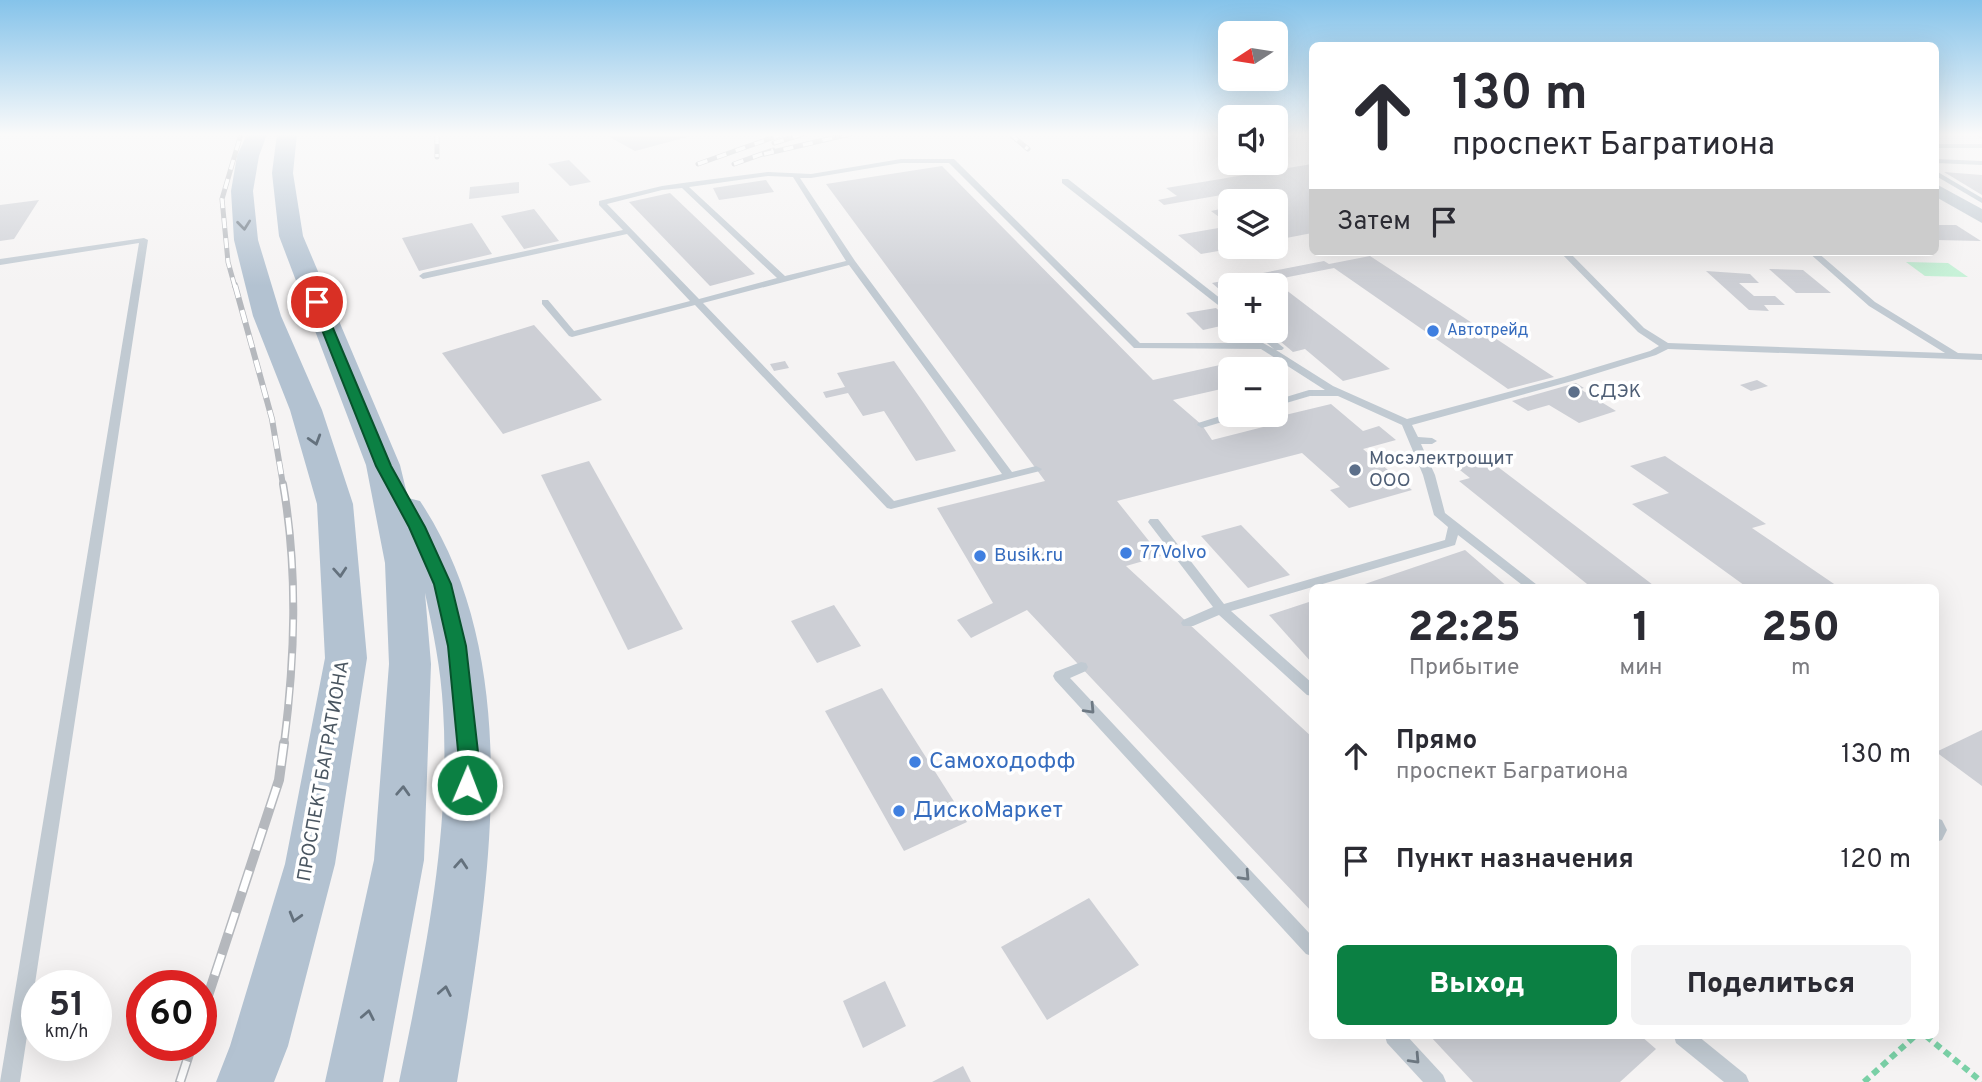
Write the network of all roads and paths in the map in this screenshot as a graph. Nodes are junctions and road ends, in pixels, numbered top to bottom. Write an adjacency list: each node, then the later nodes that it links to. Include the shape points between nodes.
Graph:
1 (243, 184): 48 (main road, ПРОСПЕКТ БАГРАТИОНА, one-way to 48, via 246,240 267,316 306,410 335,504 346,658 310,864)
2 (284, 184): 33 (main road, via 291,236)
3 (687, 184): 8 (lane)
4 (800, 184): 16 (lane)
5 (975, 184): 26 (lane, via 1138,346 1263,346)
6 (1069, 184): 20 (lane)
7 (1955, 184): 10 (lane)
8 (683, 185): 12 (lane, via 603,203); 18 (lane)
9 (1939, 191): 11 (street)
10 (1982, 201)
11 (1982, 217)
12 (629, 231): 17 (lane); 19 (lane)
13 (1568, 256): 23 (lane, via 1641,330)
14 (1817, 256): 24 (lane, via 1872,304)
15 (0, 262): 49 (lane, via 145,240)
16 (851, 262): 18 (lane); 35 (lane)
17 (423, 276)
18 (783, 279): 19 (lane)
19 (696, 301): 21 (lane, via 572,334); 35 (lane, via 891,505)
20 (1218, 301)
21 (545, 302)
22 (1272, 343): 26 (lane)
23 (1666, 346): 24 (lane); 29 (lane, via 1568,379)
24 (1958, 356): 25 (lane)
25 (1982, 357)
26 (1337, 393): 27 (lane); 29 (lane, via 1383,409)
27 (1288, 399)
28 (1218, 420): 30 (lane)
29 (1406, 423): 31 (lane)
30 (1202, 425)
31 (1413, 440): 32 (lane); 37 (lane, via 1440,515)
32 (1432, 442)
33 (383, 466): 50 (main road, one-way to 33, via 399,860 410,664 404,563); 51 (main road, one-way to 33, via 456,932 469,761 457,646 442,584)
34 (1036, 469): 35 (lane)
35 (1009, 476)
36 (1154, 522): 39 (lane)
37 (1454, 526): 38 (lane); 39 (lane, via 1451,542)
38 (1530, 584)
39 (1221, 609): 40 (lane); 42 (lane)
40 (1188, 623)
41 (1081, 667): 43 (lane, one-way to 43, via 1060,676)
42 (1309, 688)
43 (1309, 945)
44 (1397, 1039): 52 (lane, one-way to 52)
45 (1688, 1039): 53 (lane)
46 (1912, 1039): 54 (path)
47 (1930, 1039): 55 (path)
48 (247, 1070)
49 (10, 1082)
50 (354, 1082)
51 (428, 1082)
52 (1436, 1082)
53 (1738, 1082)
54 (1864, 1082)
55 (1982, 1082)

